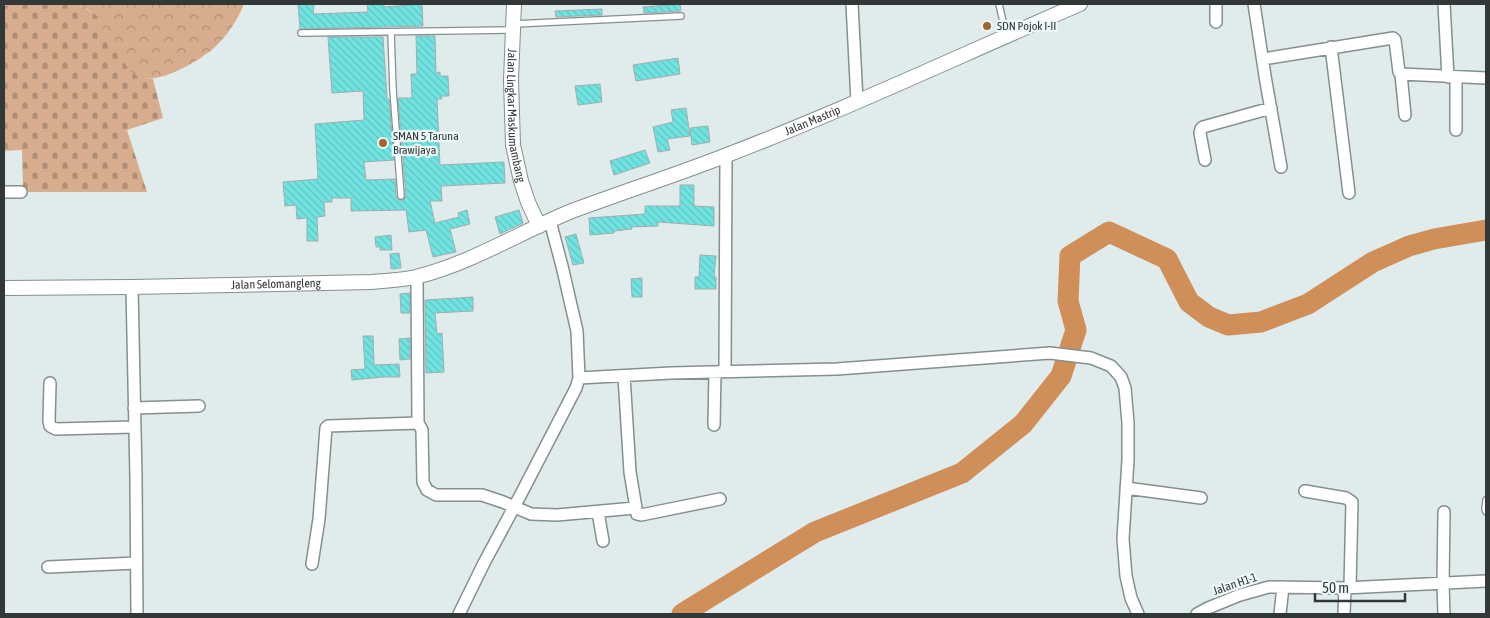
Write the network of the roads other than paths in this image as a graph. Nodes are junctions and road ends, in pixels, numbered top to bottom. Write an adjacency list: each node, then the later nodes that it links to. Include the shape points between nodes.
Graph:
1 (514, 4): 10 (street, Jalan Lingkar Maskumambang)
2 (852, 4): 19 (street)
3 (999, 4): 13 (lane)
4 (1080, 4): 13 (street, Jalan Mastrip)
5 (1216, 4): 9 (street)
6 (1254, 4): 15 (street)
7 (1444, 4): 17 (street)
8 (681, 16): 10 (lane)
9 (1216, 22)
10 (512, 27): 11 (lane); 30 (street, Jalan Lingkar Maskumambang, via 513,145 528,202)
11 (390, 32): 12 (lane); 29 (lane)
12 (301, 33)
13 (1006, 35): 19 (street, Jalan Mastrip)
14 (1331, 47): 15 (street); 16 (street, via 1393,38); 28 (street)
15 (1263, 59): 20 (street)
16 (1401, 74): 17 (street); 21 (street)
17 (1452, 77): 18 (street); 22 (street)
18 (1486, 78)
19 (856, 102): 23 (street, Jalan Mastrip)
20 (1270, 108): 24 (street, via 1203,127 1200,133); 25 (street)
21 (1405, 115)
22 (1456, 130)
23 (726, 156): 30 (street, Jalan Mastrip); 34 (street)
24 (1206, 160)
25 (1281, 168)
26 (4, 192): 27 (street)
27 (21, 192)
28 (1348, 193)
29 (401, 196)
30 (544, 223): 31 (street, Jalan Selomangleng, via 502,245); 36 (street, via 562,266 577,331)
31 (417, 276): 32 (street, Jalan Selomangleng, via 371,282); 40 (street)
32 (132, 287): 33 (street, Jalan Selomangleng); 39 (street)
33 (4, 288)
34 (720, 372): 35 (street); 41 (street); 43 (street, via 837,369 1050,353 1091,358 1111,366 1121,377 1125,388 1128,423)
35 (624, 376): 36 (street); 49 (street)
36 (579, 378): 48 (street)
37 (50, 383): 42 (street, via 50,426 56,429)
38 (199, 406): 39 (street)
39 (134, 408): 42 (street)
40 (418, 423): 48 (street, via 422,430 423,482 427,490 436,495 482,496); 55 (street, via 326,428)
41 (714, 425)
42 (134, 427): 54 (street)
43 (1126, 488): 45 (street); 63 (street, via 1123,539 1126,576)
44 (1305, 491): 60 (street, via 1346,498 1352,502)
45 (1201, 498)
46 (720, 499): 49 (street, via 641,516)
47 (1486, 500): 52 (lane)
48 (510, 505): 50 (street, via 539,515); 62 (street)
49 (635, 508): 50 (street)
50 (598, 512): 53 (street)
51 (1444, 512): 58 (street)
52 (1486, 512)
53 (602, 541)
54 (136, 563): 56 (street); 61 (street)
55 (312, 564)
56 (48, 567)
57 (1486, 581): 58 (street, Jalan H1-1)
58 (1443, 584): 60 (street, Jalan H1-1); 67 (street)
59 (1283, 587): 60 (street, Jalan H1-1); 64 (street, Jalan H1-1, via 1269,587 1240,595); 65 (street)
60 (1347, 588): 66 (street)
61 (136, 614)
62 (459, 614)
63 (1138, 614)
64 (1197, 614)
65 (1280, 614)
66 (1344, 614)
67 (1444, 614)

